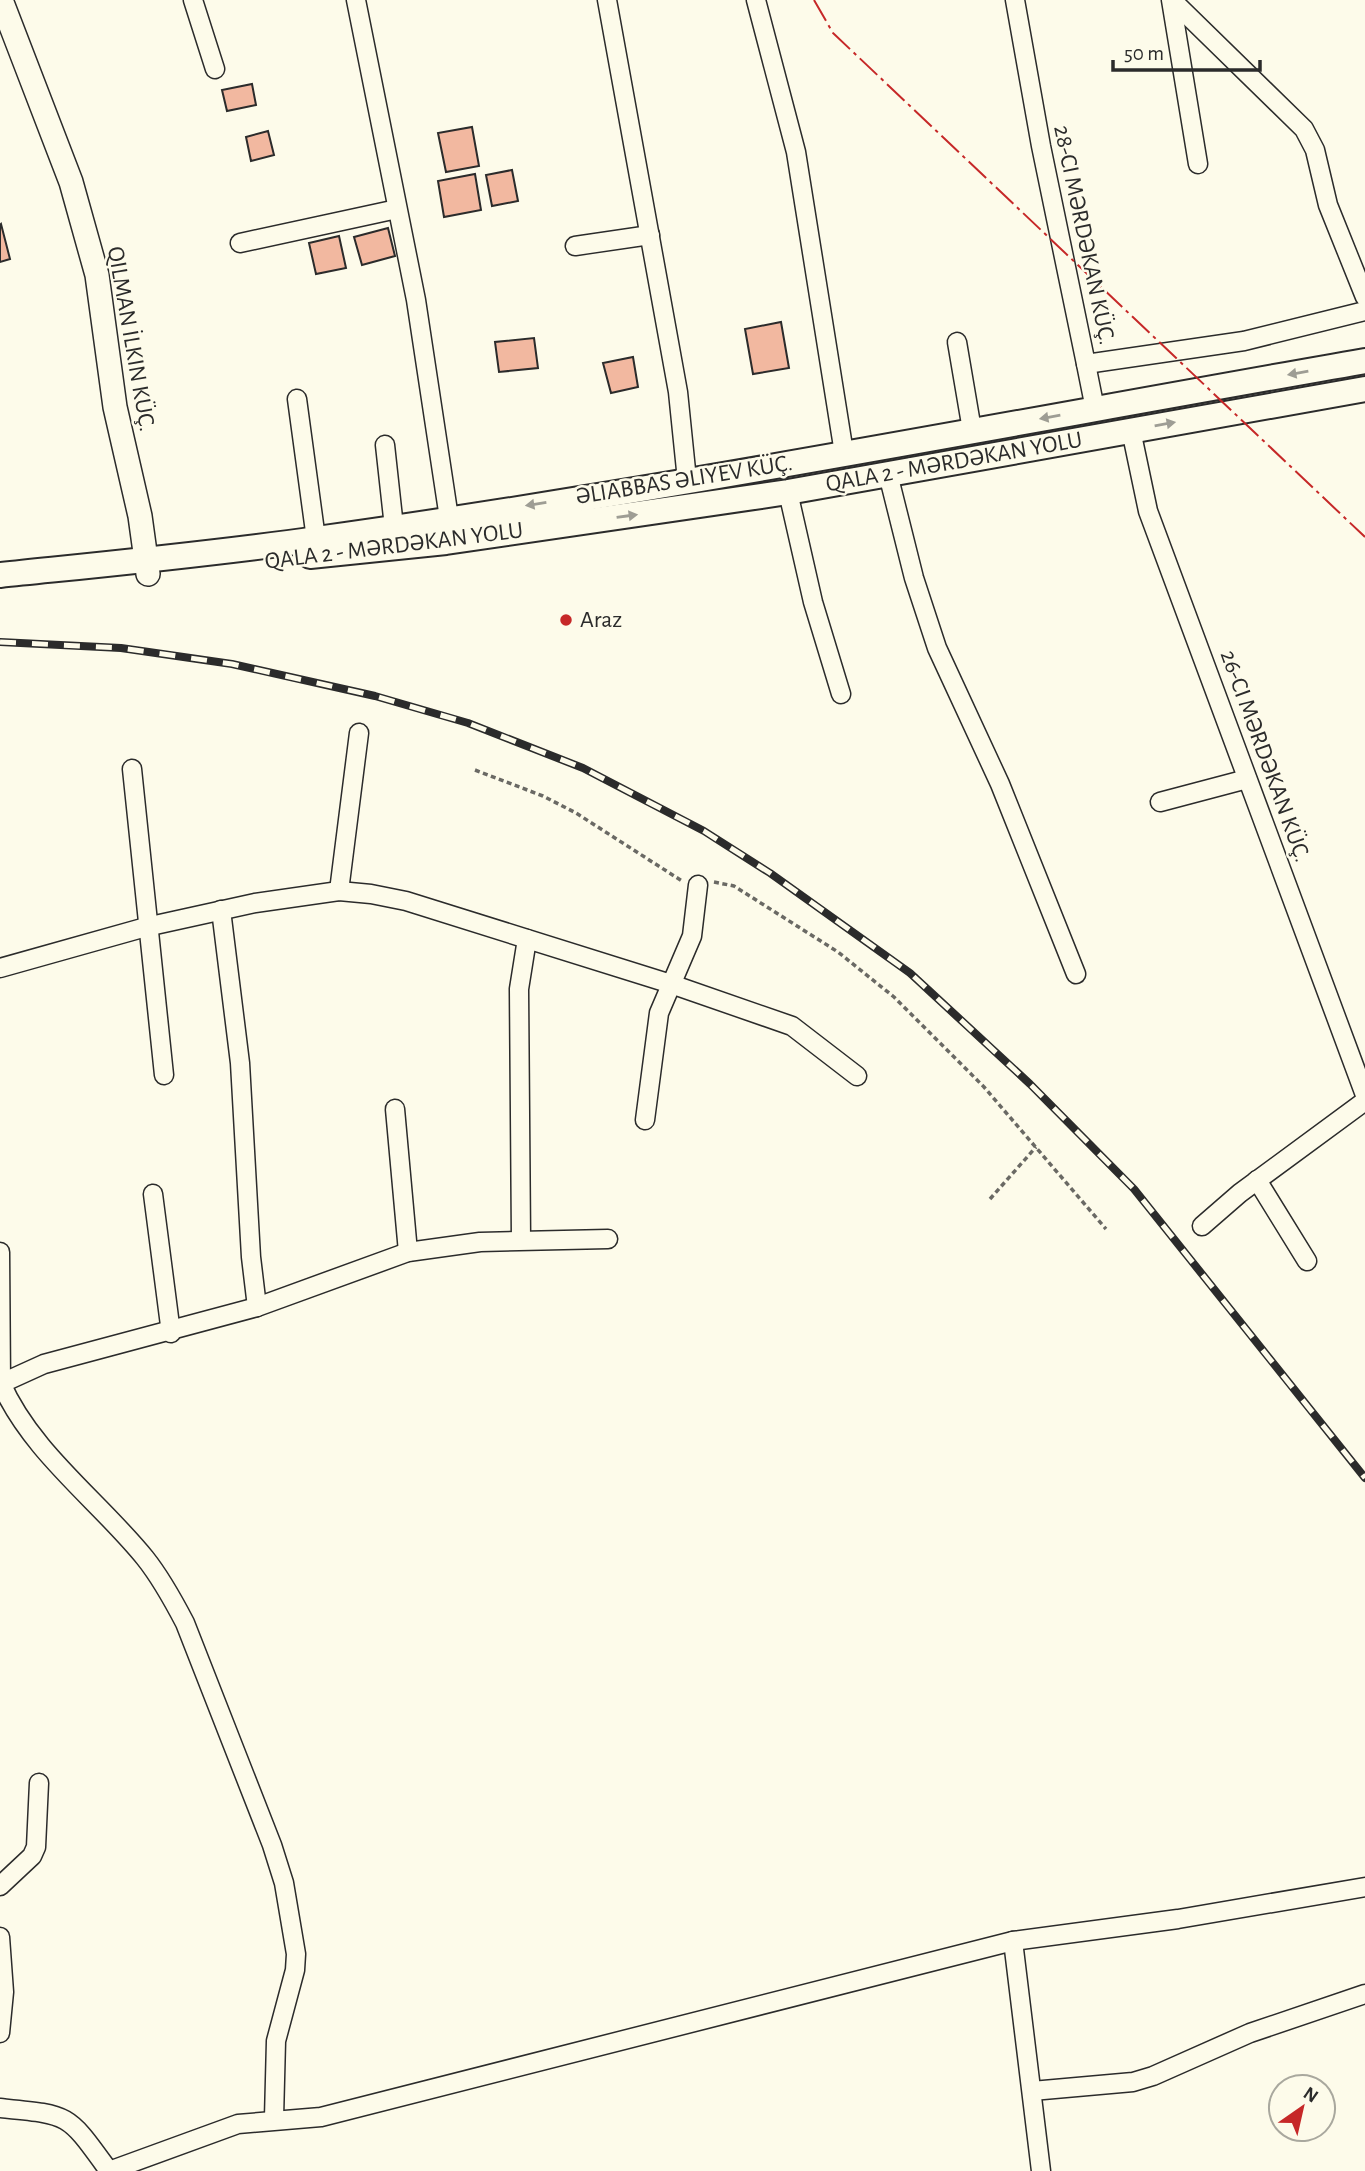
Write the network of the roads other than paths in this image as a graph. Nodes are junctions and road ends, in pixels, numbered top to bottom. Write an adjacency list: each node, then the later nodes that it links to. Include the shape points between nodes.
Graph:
1 (1, 0): 33 (street, via 71,182 90,249 102,298 114,407)
2 (193, 0): 8 (street)
3 (356, 0): 10 (street)
4 (607, 0): 11 (street)
5 (756, 0): 26 (street, via 796,152)
6 (1015, 0): 18 (street, 28-CI MƏRDƏKAN KÜÇ.)
7 (1171, 0): 9 (street); 14 (street, via 1304,129)
8 (215, 69)
9 (1198, 164)
10 (397, 209): 12 (street); 30 (street, via 436,414)
11 (650, 235): 13 (street); 28 (street, via 684,429)
12 (240, 243)
13 (575, 246)
14 (1365, 297)
15 (1365, 311): 18 (street, 28-CI MƏRDƏKAN KÜÇ., via 1244,341)
16 (957, 342): 23 (street)
17 (1365, 361): 21 (main road, ƏLIABBAS ƏLIYEV KÜÇ., one-way to 21)
18 (1086, 364): 22 (street)
19 (1365, 389): 24 (main road, QALA 2 - MƏRDƏKAN YOLU, one-way to 19)
20 (297, 399): 32 (street)
21 (1127, 403): 22 (main road, ƏLIABBAS ƏLIYEV KÜÇ.); 24 (main road)
22 (1095, 408): 23 (main road, ƏLIABBAS ƏLIYEV KÜÇ., one-way to 23)
23 (972, 430): 26 (main road, ƏLIABBAS ƏLIYEV KÜÇ.)
24 (1131, 430): 27 (main road, QALA 2 - MƏRDƏKAN YOLU); 39 (street, via 1148,511)
25 (385, 445): 31 (street)
26 (844, 453): 28 (main road, ƏLIABBAS ƏLIYEV KÜÇ.)
27 (888, 474): 29 (main road, QALA 2 - MƏRDƏKAN YOLU); 47 (street, via 937,648 1000,785)
28 (687, 480): 30 (main road, ƏLIABBAS ƏLIYEV KÜÇ., one-way to 30)
29 (788, 492): 33 (main road, QALA 2 - MƏRDƏKAN YOLU, one-way to 29, via 446,542); 36 (street, via 813,602)
30 (449, 517): 31 (main road, ƏLIABBAS ƏLIYEV KÜÇ.)
31 (394, 527): 32 (main road, ƏLIABBAS ƏLIYEV KÜÇ.)
32 (316, 539): 33 (main road, ƏLIABBAS ƏLIYEV KÜÇ.)
33 (147, 567): 34 (main road, ƏLIABBAS ƏLIYEV KÜÇ.); 35 (main road, QALA 2 - MƏRDƏKAN YOLU)
34 (0, 575)
35 (0, 590)
36 (841, 694)
37 (359, 733): 42 (street)
38 (132, 769): 44 (street)
39 (1247, 779): 40 (street); 51 (street)
40 (1160, 802)
41 (698, 885): 48 (street, via 692,936)
42 (339, 891): 43 (street); 45 (street, via 406,901)
43 (221, 911): 44 (street); 63 (street, via 240,1063)
44 (146, 927): 46 (street); 49 (street, via 156,975)
45 (527, 939): 48 (street); 59 (street, via 519,989)
46 (0, 968)
47 (1076, 974)
48 (671, 984): 50 (street, via 792,1026); 54 (street, via 654,1036)
49 (164, 1075)
50 (857, 1076)
51 (1365, 1095)
52 (1365, 1101): 55 (street)
53 (396, 1109): 61 (street)
54 (645, 1120)
55 (1257, 1180): 57 (street); 62 (street)
56 (153, 1194): 64 (street)
57 (1202, 1226)
58 (608, 1239): 59 (street)
59 (521, 1240): 61 (street)
60 (0, 1252): 65 (street)
61 (408, 1252): 63 (street)
62 (1307, 1261)
63 (257, 1307): 64 (street)
64 (171, 1333): 65 (street, via 44,1364)
65 (1, 1384): 75 (street, via 20,1417 146,1559 169,1592 272,1845 284,1883 296,1954 276,2041)
66 (39, 1783): 67 (street, via 36,1847)
67 (0, 1885)
68 (1365, 1887): 70 (street)
69 (0, 1937): 72 (street, via 4,1992)
70 (1013, 1941): 73 (street); 75 (street, via 321,2117)
71 (1365, 1994): 73 (street, via 1250,2033 1153,2076)
72 (0, 2033)
73 (1032, 2091): 77 (street)
74 (0, 2108): 76 (street, via 63,2117 79,2129)
75 (274, 2119): 76 (street, via 238,2124)
76 (109, 2171)
77 (1041, 2171)

